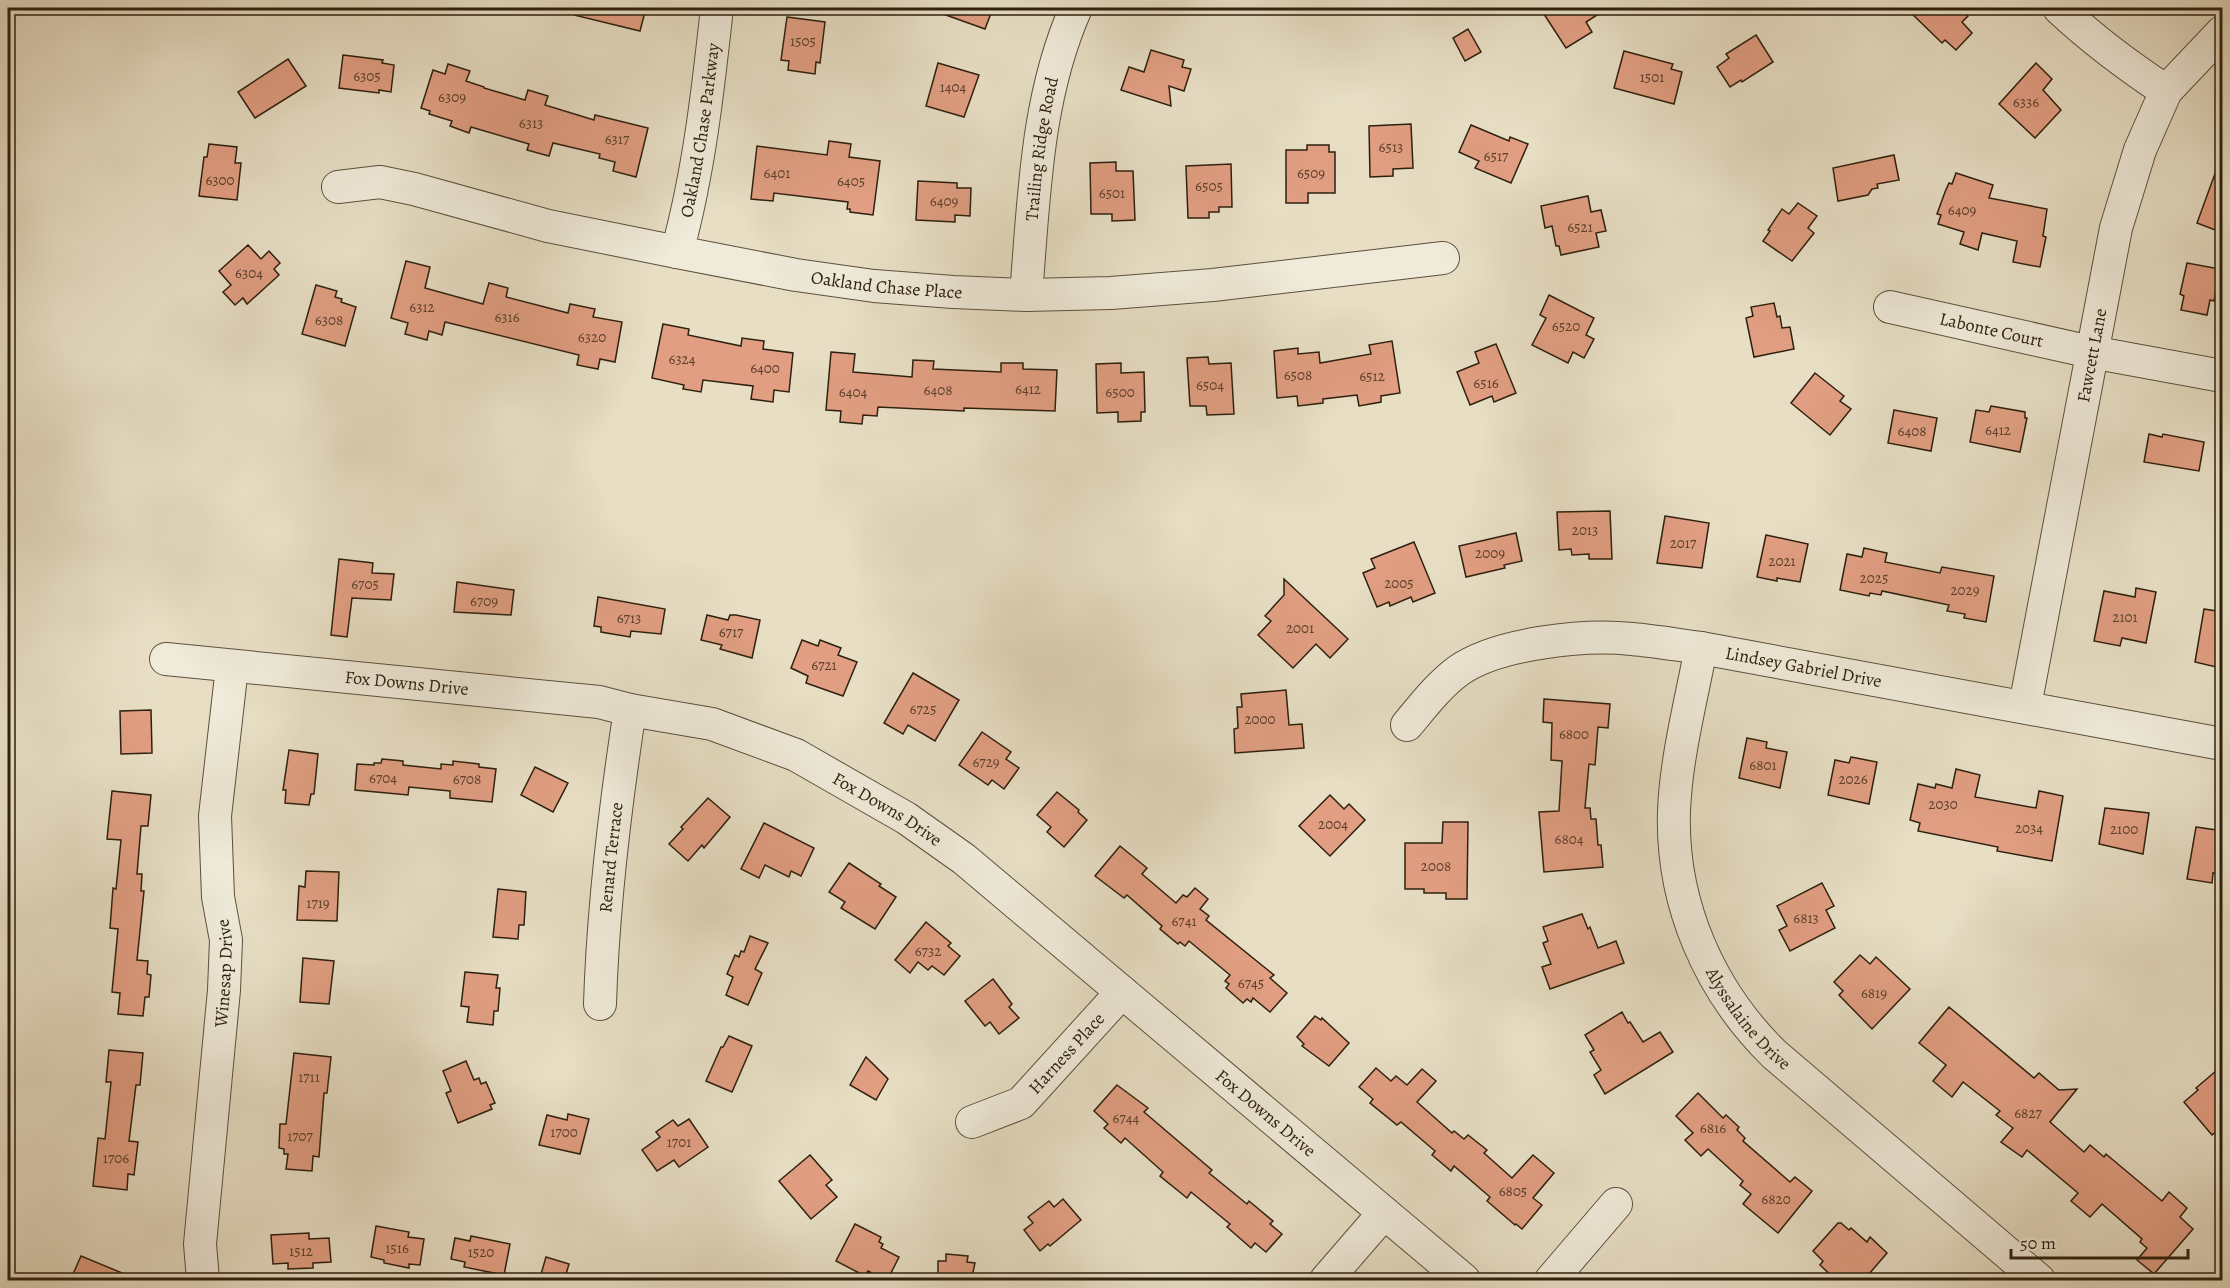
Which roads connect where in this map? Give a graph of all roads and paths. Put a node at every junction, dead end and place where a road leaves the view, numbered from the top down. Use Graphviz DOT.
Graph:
graph roads {
  1 [pos="717,8"];
  2 [pos="1076,8"];
  3 [pos="2059,8"];
  4 [pos="2223,32"];
  5 [pos="2166,91"];
  6 [pos="338,187"];
  7 [pos="677,252"];
  8 [pos="1443,258"];
  9 [pos="1026,295"];
  10 [pos="1890,307"];
  11 [pos="2091,352"];
  12 [pos="2223,376"];
  13 [pos="1701,648"];
  14 [pos="166,659"];
  15 [pos="232,667"];
  16 [pos="2025,706"];
  17 [pos="630,710"];
  18 [pos="1407,725"];
  19 [pos="2223,744"];
  20 [pos="1122,992"];
  21 [pos="600,1004"];
  22 [pos="972,1122"];
  23 [pos="1616,1203"];
  24 [pos="1384,1213"];
  25 [pos="203,1281"];
  26 [pos="1326,1281"];
  27 [pos="1464,1281"];
  28 [pos="1551,1281"];
  29 [pos="2039,1281"];
  1 -- 7 [label="street, Oakland Chase Parkway"];
  2 -- 9 [label="street, Trailing Ridge Road"];
  3 -- 5 [label="street"];
  4 -- 5 [label="street, Fawcett Lane"];
  5 -- 11 [label="street, Fawcett Lane"];
  6 -- 7 [label="street, Oakland Chase Place"];
  7 -- 9 [label="street, Oakland Chase Place"];
  8 -- 9 [label="street, Oakland Chase Place"];
  10 -- 11 [label="street, Labonte Court"];
  11 -- 12 [label="street, Labonte Court"];
  11 -- 16 [label="street, Fawcett Lane"];
  13 -- 16 [label="street, Lindsey Gabriel Drive"];
  13 -- 18 [label="street, Lindsey Gabriel Drive"];
  13 -- 29 [label="street, Alyssalaine Drive"];
  14 -- 15 [label="street, Fox Downs Drive"];
  15 -- 17 [label="street, Fox Downs Drive"];
  15 -- 25 [label="street, Winesap Drive"];
  16 -- 19 [label="street, Lindsey Gabriel Drive"];
  17 -- 20 [label="street, Fox Downs Drive"];
  17 -- 21 [label="street, Renard Terrace"];
  20 -- 22 [label="street, Harness Place"];
  20 -- 24 [label="street, Fox Downs Drive"];
  23 -- 28 [label="street"];
  24 -- 26 [label="street"];
  24 -- 27 [label="street, Fox Downs Drive"];
}
